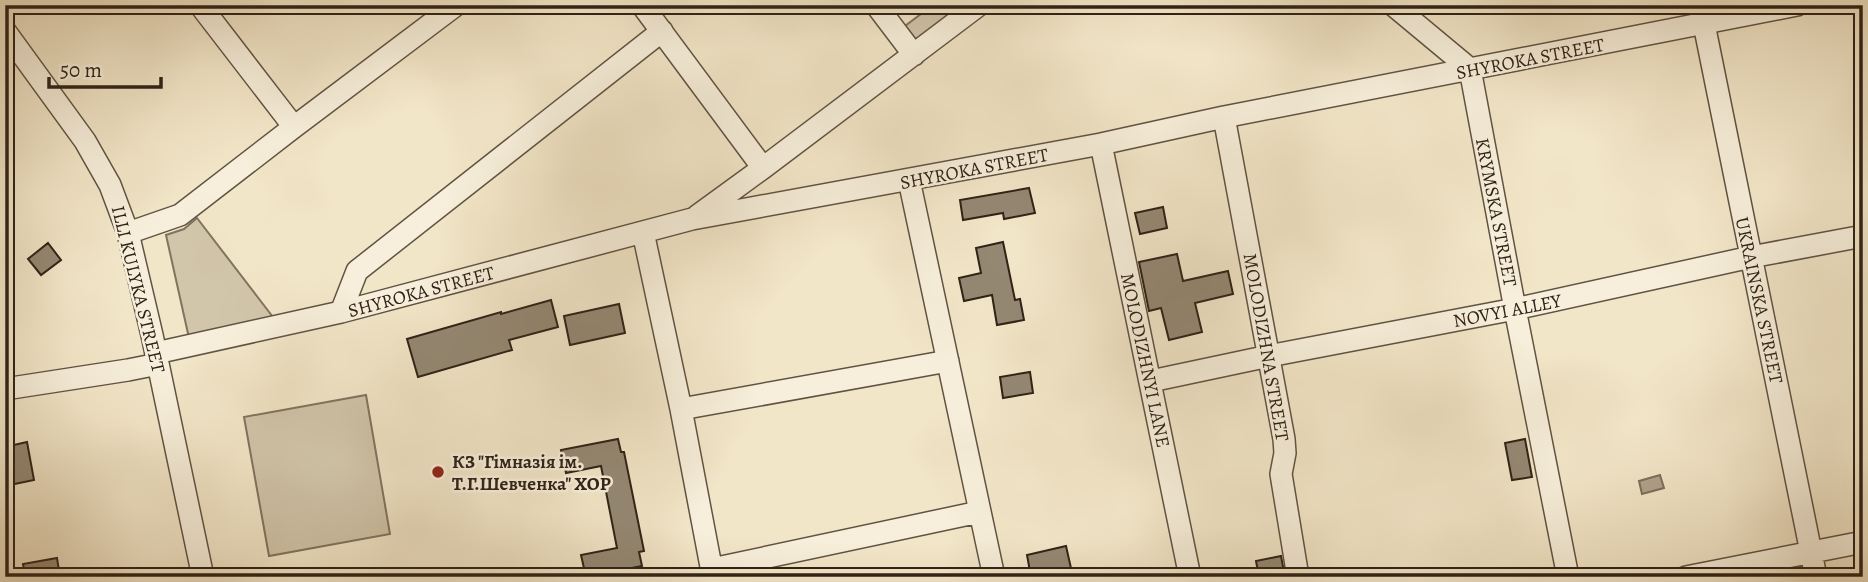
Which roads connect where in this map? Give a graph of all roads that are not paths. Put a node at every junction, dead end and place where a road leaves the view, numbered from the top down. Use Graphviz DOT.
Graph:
graph roads {
  1 [pos="200,5"];
  2 [pos="642,5"];
  3 [pos="876,5"];
  4 [pos="978,5"];
  5 [pos="1393,5"];
  6 [pos="1797,5"];
  7 [pos="451,7"];
  8 [pos="1704,24"];
  9 [pos="5,31"];
  10 [pos="662,31"];
  11 [pos="914,55"];
  12 [pos="1470,69"];
  13 [pos="1224,117"];
  14 [pos="294,127"];
  15 [pos="1101,144"];
  16 [pos="763,168"];
  17 [pos="909,180"];
  18 [pos="692,219"];
  19 [pos="643,232"];
  20 [pos="128,233"];
  21 [pos="1863,236"];
  22 [pos="1751,257"];
  23 [pos="1515,309"];
  24 [pos="341,312"];
  25 [pos="1269,356"];
  26 [pos="157,358"];
  27 [pos="948,361"];
  28 [pos="1151,381"];
  29 [pos="5,389"];
  30 [pos="681,409"];
  31 [pos="979,512"];
  32 [pos="1863,542"];
  33 [pos="1812,551"];
  34 [pos="713,573"];
  35 [pos="203,577"];
  36 [pos="994,577"];
  37 [pos="1190,577"];
  38 [pos="1298,577"];
  39 [pos="1568,577"];
  40 [pos="1686,577"];
  41 [pos="1816,577"];
  1 -- 14 [label="street"];
  2 -- 10 [label="street"];
  3 -- 11 [label="street"];
  4 -- 11 [label="street"];
  5 -- 12 [label="street"];
  6 -- 8 [label="street, SHYROKA STREET"];
  7 -- 14 [label="street"];
  8 -- 12 [label="street, SHYROKA STREET"];
  8 -- 22 [label="street, UKRAINSKA STREET"];
  9 -- 20 [label="street, ILLI KULYKA STREET"];
  10 -- 16 [label="street"];
  10 -- 24 [label="street"];
  11 -- 16 [label="street"];
  12 -- 13 [label="street, SHYROKA STREET"];
  12 -- 23 [label="street, KRYMSKA STREET"];
  13 -- 15 [label="street, SHYROKA STREET"];
  13 -- 25 [label="street, MOLODIZHNA STREET"];
  14 -- 20 [label="street"];
  15 -- 17 [label="street, SHYROKA STREET"];
  15 -- 28 [label="street, MOLODIZHNYI LANE"];
  16 -- 18 [label="street"];
  17 -- 18 [label="street, SHYROKA STREET"];
  17 -- 27 [label="street"];
  18 -- 19 [label="street, SHYROKA STREET"];
  19 -- 24 [label="street, SHYROKA STREET"];
  19 -- 30 [label="street"];
  20 -- 26 [label="street, ILLI KULYKA STREET"];
  21 -- 22 [label="street, NOVYI ALLEY"];
  22 -- 23 [label="street, NOVYI ALLEY"];
  22 -- 33 [label="street, UKRAINSKA STREET"];
  23 -- 25 [label="street, NOVYI ALLEY"];
  23 -- 39 [label="street, KRYMSKA STREET"];
  24 -- 26 [label="street, SHYROKA STREET"];
  25 -- 28 [label="street, NOVYI ALLEY"];
  25 -- 38 [label="street, MOLODIZHNA STREET"];
  26 -- 29 [label="street, SHYROKA STREET"];
  26 -- 35 [label="street, ILLI KULYKA STREET"];
  27 -- 30 [label="street"];
  27 -- 31 [label="street"];
  28 -- 37 [label="street, MOLODIZHNYI LANE"];
  30 -- 34 [label="street"];
  31 -- 34 [label="street"];
  31 -- 36 [label="street"];
  32 -- 33 [label="street"];
  33 -- 40 [label="street"];
  33 -- 41 [label="street, UKRAINSKA STREET"];
}
